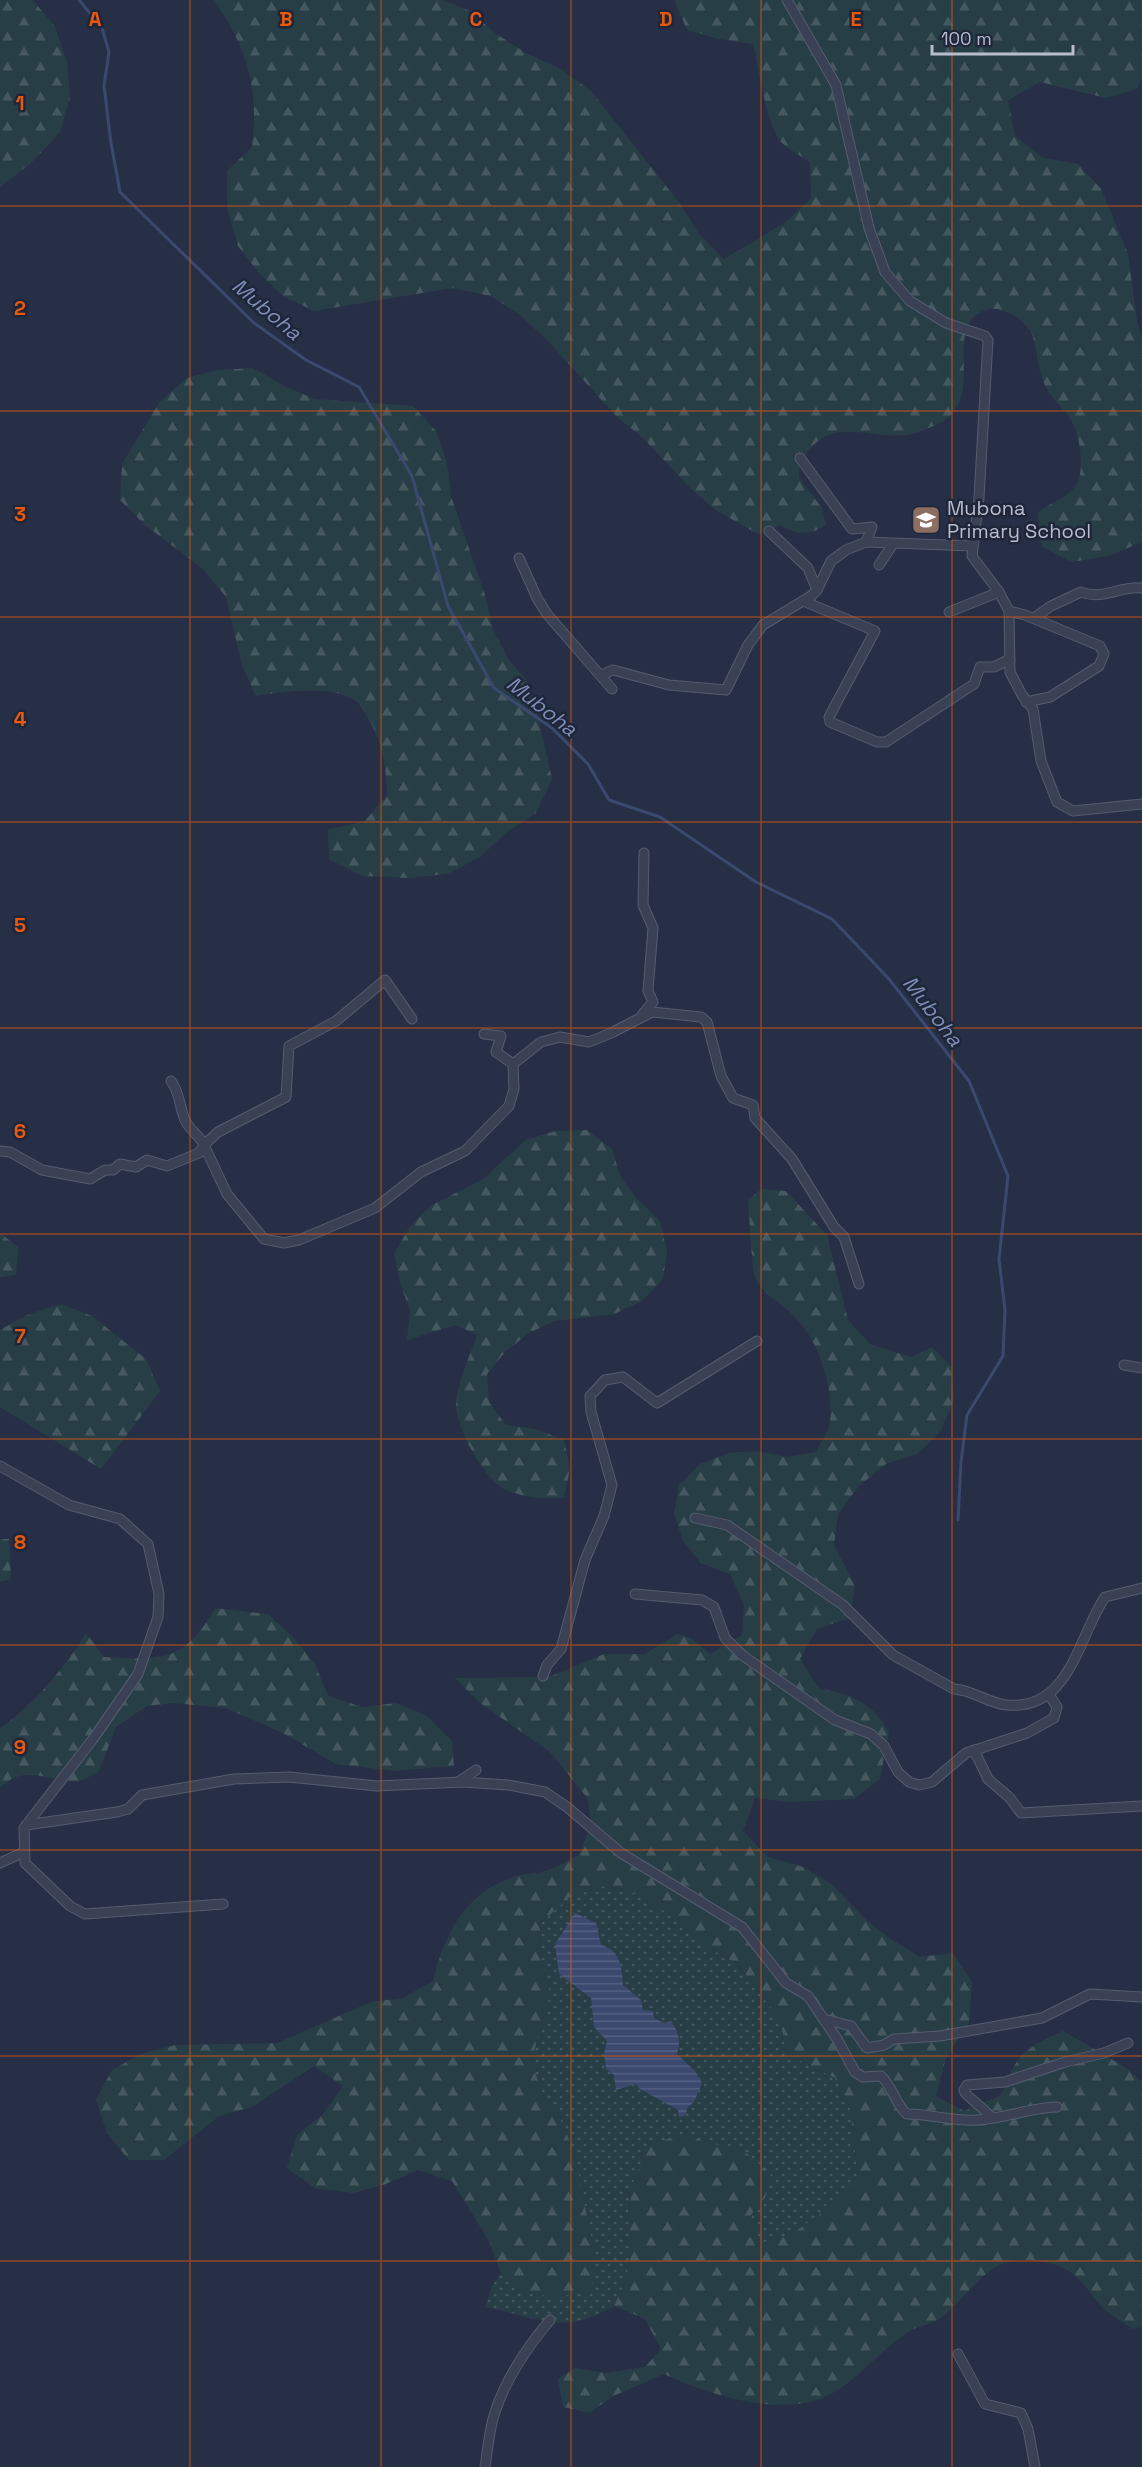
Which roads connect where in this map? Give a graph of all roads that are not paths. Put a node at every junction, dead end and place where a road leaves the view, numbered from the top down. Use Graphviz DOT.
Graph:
graph roads {
  1 [pos="787,0"];
  2 [pos="800,458"];
  3 [pos="769,531"];
  4 [pos="866,542"];
  5 [pos="893,544"];
  6 [pos="973,546"];
  7 [pos="519,558"];
  8 [pos="879,565"];
  9 [pos="1142,588"];
  10 [pos="817,590"];
  11 [pos="999,591"];
  12 [pos="803,602"];
  13 [pos="1010,611"];
  14 [pos="949,612"];
  15 [pos="1034,618"];
  16 [pos="1010,659"];
  17 [pos="601,675"];
  18 [pos="612,689"];
  19 [pos="1026,702"];
  20 [pos="1142,804"];
  21 [pos="644,854"];
  22 [pos="412,1019"];
  23 [pos="636,1021"];
  24 [pos="484,1034"];
  25 [pos="513,1064"];
  26 [pos="171,1081"];
  27 [pos="204,1145"];
  28 [pos="0,1151"];
  29 [pos="859,1284"];
  30 [pos="757,1341"];
  31 [pos="1124,1365"];
  32 [pos="1142,1368"];
  33 [pos="0,1466"];
  34 [pos="695,1518"];
  35 [pos="1142,1588"];
  36 [pos="635,1594"];
  37 [pos="543,1676"];
  38 [pos="1050,1696"];
  39 [pos="974,1750"];
  40 [pos="476,1770"];
  41 [pos="458,1782"];
  42 [pos="1142,1806"];
  43 [pos="26,1825"];
  44 [pos="24,1852"];
  45 [pos="0,1863"];
  46 [pos="223,1904"];
  47 [pos="1142,1997"];
  48 [pos="824,2019"];
  49 [pos="1128,2043"];
  50 [pos="1057,2107"];
  51 [pos="993,2118"];
  52 [pos="550,2320"];
  53 [pos="958,2354"];
  54 [pos="485,2467"];
  55 [pos="1035,2467"];
  1 -- 6 [label="street"];
  2 -- 4 [label="street"];
  3 -- 10 [label="street"];
  4 -- 5 [label="street"];
  4 -- 10 [label="street"];
  5 -- 6 [label="street"];
  5 -- 8 [label="street"];
  6 -- 11 [label="street"];
  7 -- 17 [label="street"];
  9 -- 15 [label="street"];
  10 -- 12 [label="street"];
  11 -- 13 [label="street"];
  11 -- 14 [label="street"];
  12 -- 16 [label="street"];
  12 -- 17 [label="street"];
  13 -- 15 [label="street"];
  13 -- 16 [label="street"];
  15 -- 19 [label="street"];
  16 -- 19 [label="street"];
  17 -- 18 [label="street"];
  19 -- 20 [label="street"];
  21 -- 23 [label="street"];
  22 -- 27 [label="street"];
  23 -- 25 [label="street"];
  23 -- 29 [label="street"];
  24 -- 25 [label="street"];
  25 -- 27 [label="street"];
  26 -- 27 [label="street"];
  27 -- 28 [label="street"];
  30 -- 37 [label="street"];
  31 -- 32 [label="street"];
  33 -- 43 [label="street"];
  34 -- 38 [label="street"];
  35 -- 38 [label="street"];
  36 -- 39 [label="street"];
  38 -- 39 [label="street"];
  39 -- 42 [label="street"];
  40 -- 41 [label="street"];
  41 -- 43 [label="street"];
  41 -- 48 [label="street"];
  43 -- 44 [label="street"];
  44 -- 45 [label="street"];
  44 -- 46 [label="street"];
  47 -- 48 [label="street"];
  48 -- 51 [label="street"];
  49 -- 51 [label="street"];
  50 -- 51 [label="street"];
  52 -- 54 [label="street"];
  53 -- 55 [label="street"];
}
